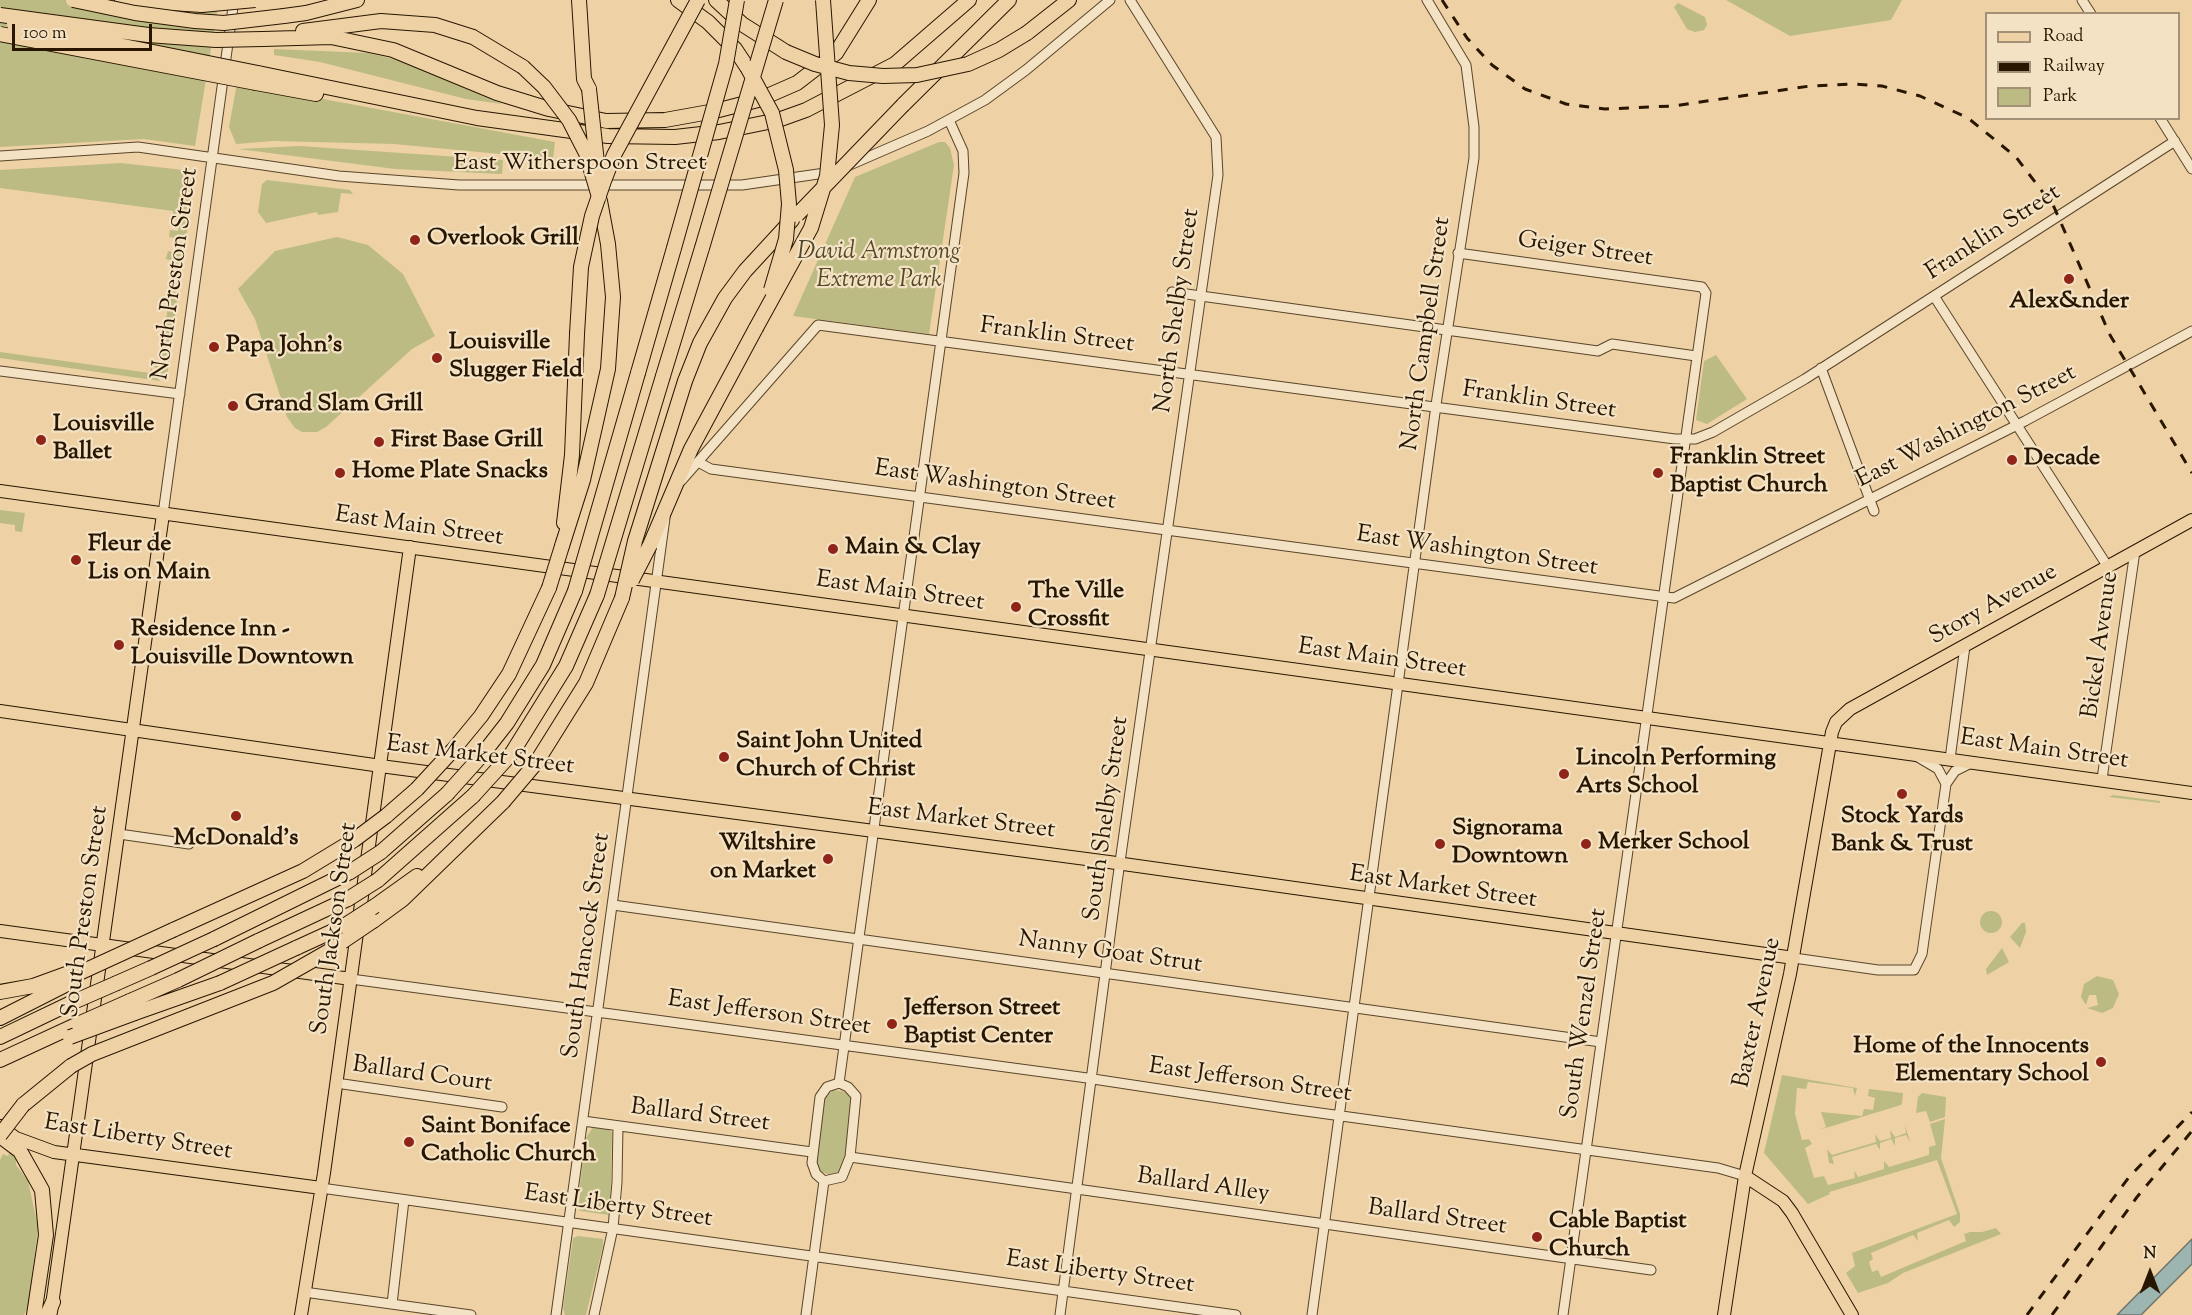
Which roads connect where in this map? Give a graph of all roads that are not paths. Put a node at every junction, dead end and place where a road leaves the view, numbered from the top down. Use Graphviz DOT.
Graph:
graph roads {
  1 [pos="74,0"];
  2 [pos="122,0"];
  3 [pos="234,0"];
  4 [pos="255,0"];
  5 [pos="347,0"];
  6 [pos="357,0"];
  7 [pos="579,0"];
  8 [pos="584,0"];
  9 [pos="678,0"];
  10 [pos="698,0"];
  11 [pos="716,0"];
  12 [pos="737,0"];
  13 [pos="776,0"];
  14 [pos="824,0"];
  15 [pos="869,0"];
  16 [pos="969,0"];
  17 [pos="1000,0"];
  18 [pos="1009,0"];
  19 [pos="1060,0"];
  20 [pos="1069,0"];
  21 [pos="1110,0"];
  22 [pos="1130,0"];
  23 [pos="1427,0"];
  24 [pos="306,13"];
  25 [pos="0,15"];
  26 [pos="0,21"];
  27 [pos="1027,33"];
  28 [pos="0,34"];
  29 [pos="263,39"];
  30 [pos="958,48"];
  31 [pos="257,78"];
  32 [pos="587,82"];
  33 [pos="949,120"];
  34 [pos="2161,120"];
  35 [pos="2175,141"];
  36 [pos="0,156"];
  37 [pos="212,158"];
  38 [pos="2192,169"];
  39 [pos="600,201"];
  40 [pos="1458,253"];
  41 [pos="1705,289"];
  42 [pos="1172,292"];
  43 [pos="1934,296"];
  44 [pos="1200,297"];
  45 [pos="818,325"];
  46 [pos="756,328"];
  47 [pos="1447,331"];
  48 [pos="2192,332"];
  49 [pos="941,342"];
  50 [pos="1696,356"];
  51 [pos="1821,368"];
  52 [pos="0,370"];
  53 [pos="1189,375"];
  54 [pos="180,394"];
  55 [pos="1436,407"];
  56 [pos="2017,426"];
  57 [pos="1685,439"];
  58 [pos="698,462"];
  59 [pos="0,491"];
  60 [pos="921,496"];
  61 [pos="1870,501"];
  62 [pos="1874,511"];
  63 [pos="163,514"];
  64 [pos="2192,520"];
  65 [pos="1167,531"];
  66 [pos="562,546"];
  67 [pos="410,548"];
  68 [pos="2135,551"];
  69 [pos="1415,565"];
  70 [pos="2108,567"];
  71 [pos="658,582"];
  72 [pos="622,598"];
  73 [pos="1662,598"];
  74 [pos="903,615"];
  75 [pos="1965,646"];
  76 [pos="1151,650"];
  77 [pos="1399,684"];
  78 [pos="0,711"];
  79 [pos="1647,718"];
  80 [pos="133,729"];
  81 [pos="1830,742"];
  82 [pos="1913,754"];
  83 [pos="1950,759"];
  84 [pos="1972,763"];
  85 [pos="380,765"];
  86 [pos="2103,779"];
  87 [pos="1946,784"];
  88 [pos="2192,793"];
  89 [pos="628,797"];
  90 [pos="874,832"];
  91 [pos="119,834"];
  92 [pos="189,844"];
  93 [pos="452,850"];
  94 [pos="1120,863"];
  95 [pos="1368,900"];
  96 [pos="613,905"];
  97 [pos="0,931"];
  98 [pos="1616,933"];
  99 [pos="859,939"];
  100 [pos="104,945"];
  101 [pos="1794,958"];
  102 [pos="1107,974"];
  103 [pos="75,975"];
  104 [pos="351,979"];
  105 [pos="0,992"];
  106 [pos="132,1007"];
  107 [pos="1353,1008"];
  108 [pos="598,1013"];
  109 [pos="0,1018"];
  110 [pos="0,1036"];
  111 [pos="1601,1042"];
  112 [pos="844,1046"];
  113 [pos="26,1048"];
  114 [pos="0,1060"];
  115 [pos="1092,1079"];
  116 [pos="336,1083"];
  117 [pos="839,1083"];
  118 [pos="502,1107"];
  119 [pos="1339,1116"];
  120 [pos="583,1121"];
  121 [pos="0,1126"];
  122 [pos="618,1126"];
  123 [pos="0,1135"];
  124 [pos="1586,1150"];
  125 [pos="812,1152"];
  126 [pos="74,1154"];
  127 [pos="850,1156"];
  128 [pos="1745,1176"];
  129 [pos="824,1181"];
  130 [pos="321,1188"];
  131 [pos="1077,1189"];
  132 [pos="404,1200"];
  133 [pos="569,1222"];
  134 [pos="1324,1223"];
  135 [pos="613,1228"];
  136 [pos="814,1256"];
  137 [pos="1571,1258"];
  138 [pos="1651,1270"];
  139 [pos="1064,1290"];
  140 [pos="304,1292"];
  141 [pos="392,1304"];
  142 [pos="50,1311"];
  143 [pos="34,1315"];
  144 [pos="301,1315"];
  145 [pos="471,1315"];
  146 [pos="556,1315"];
  147 [pos="594,1315"];
  148 [pos="806,1315"];
  149 [pos="1060,1315"];
  150 [pos="1236,1315"];
  151 [pos="1312,1315"];
  152 [pos="1563,1315"];
  153 [pos="1724,1315"];
  154 [pos="1852,1315"];
  1 -- 24 [label="highway, bridge"];
  2 -- 4 [label="highway, bridge"];
  3 -- 37 [label="street, North Preston Street"];
  5 -- 24 [label="highway"];
  6 -- 24 [label="highway"];
  7 -- 32 [label="highway"];
  8 -- 32 [label="highway"];
  9 -- 46 [label="highway, bridge"];
  10 -- 66 [label="highway, bridge"];
  11 -- 27 [label="highway, bridge"];
  12 -- 110 [label="highway, bridge"];
  13 -- 106 [label="highway, bridge"];
  14 -- 46 [label="highway, bridge"];
  15 -- 29 [label="highway"];
  16 -- 31 [label="highway"];
  17 -- 30 [label="highway"];
  18 -- 30 [label="highway"];
  19 -- 27 [label="highway"];
  20 -- 27 [label="highway"];
  21 -- 33 [label="street, East Witherspoon Street"];
  22 -- 44 [label="street, North Shelby Street"];
  23 -- 40 [label="street, North Campbell Street"];
  25 -- 29 [label="highway, bridge"];
  26 -- 31 [label="highway, bridge"];
  28 -- 31 [label="highway, bridge"];
  29 -- 39 [label="highway, bridge"];
  30 -- 72 [label="highway, bridge"];
  32 -- 39 [label="highway, bridge"];
  33 -- 37 [label="street, East Witherspoon Street"];
  33 -- 49 [label="street"];
  34 -- 35 [label="street"];
  35 -- 38 [label="street"];
  35 -- 43 [label="street, Franklin Street"];
  36 -- 37 [label="street, East Witherspoon Street"];
  37 -- 54 [label="street, North Preston Street"];
  39 -- 66 [label="highway"];
  40 -- 41 [label="street, Geiger Street"];
  40 -- 47 [label="street, North Campbell Street"];
  41 -- 50 [label="street, South Wenzel Street"];
  42 -- 44 [label="street"];
  43 -- 51 [label="street, Franklin Street"];
  43 -- 56 [label="street"];
  44 -- 47 [label="street"];
  44 -- 53 [label="street, North Shelby Street"];
  45 -- 49 [label="street, Franklin Street"];
  45 -- 58 [label="street, South Hancock Street"];
  46 -- 72 [label="highway, bridge"];
  47 -- 50 [label="street"];
  47 -- 55 [label="street, North Campbell Street"];
  48 -- 56 [label="street, East Washington Street"];
  49 -- 53 [label="street, Franklin Street"];
  49 -- 60 [label="street"];
  50 -- 57 [label="street, South Wenzel Street"];
  51 -- 57 [label="street, Franklin Street"];
  51 -- 61 [label="street"];
  52 -- 54 [label="street"];
  53 -- 55 [label="street, Franklin Street"];
  53 -- 65 [label="street, North Shelby Street"];
  54 -- 63 [label="street, North Preston Street"];
  55 -- 57 [label="street, Franklin Street"];
  55 -- 69 [label="street, North Campbell Street"];
  56 -- 61 [label="street, East Washington Street"];
  56 -- 70 [label="street"];
  57 -- 73 [label="street, South Wenzel Street"];
  58 -- 60 [label="street, East Washington Street"];
  58 -- 71 [label="street, South Hancock Street"];
  59 -- 63 [label="main road, East Main Street"];
  60 -- 65 [label="street, East Washington Street"];
  60 -- 74 [label="street"];
  61 -- 62 [label="street"];
  61 -- 73 [label="street, East Washington Street"];
  63 -- 67 [label="main road, East Main Street"];
  63 -- 80 [label="main road, South Preston Street"];
  64 -- 68 [label="main road, Story Avenue"];
  65 -- 69 [label="street, East Washington Street"];
  65 -- 76 [label="street, North Shelby Street"];
  66 -- 103 [label="highway, bridge"];
  67 -- 71 [label="main road, East Main Street"];
  67 -- 85 [label="main road, South Jackson Street"];
  68 -- 70 [label="main road, Story Avenue"];
  68 -- 86 [label="street, Bickel Avenue"];
  69 -- 73 [label="street, East Washington Street"];
  69 -- 77 [label="street, North Campbell Street"];
  70 -- 75 [label="main road, Story Avenue"];
  71 -- 74 [label="main road, East Main Street"];
  71 -- 89 [label="street, South Hancock Street"];
  72 -- 93 [label="highway, bridge"];
  73 -- 79 [label="street, South Wenzel Street"];
  74 -- 76 [label="main road, East Main Street"];
  74 -- 90 [label="street"];
  75 -- 81 [label="main road, Story Avenue"];
  75 -- 83 [label="street"];
  76 -- 77 [label="main road, East Main Street"];
  76 -- 94 [label="street, South Shelby Street"];
  77 -- 79 [label="main road, East Main Street"];
  77 -- 95 [label="street, North Campbell Street"];
  78 -- 80 [label="main road, East Market Street"];
  79 -- 81 [label="main road, East Main Street"];
  79 -- 98 [label="street, South Wenzel Street"];
  80 -- 85 [label="main road, East Market Street"];
  80 -- 91 [label="main road, South Preston Street"];
  81 -- 82 [label="main road, East Main Street"];
  81 -- 101 [label="main road, Baxter Avenue"];
  82 -- 83 [label="main road, East Main Street"];
  82 -- 87 [label="street"];
  83 -- 84 [label="main road, East Main Street"];
  84 -- 86 [label="main road, East Main Street"];
  84 -- 87 [label="street"];
  85 -- 89 [label="main road, East Market Street"];
  85 -- 104 [label="main road, South Jackson Street"];
  86 -- 88 [label="main road, East Main Street"];
  87 -- 101 [label="street, East Market Street"];
  89 -- 90 [label="main road, East Market Street"];
  89 -- 96 [label="street, South Hancock Street"];
  90 -- 94 [label="main road, East Market Street"];
  90 -- 99 [label="street"];
  91 -- 92 [label="street"];
  91 -- 100 [label="main road, South Preston Street"];
  93 -- 106 [label="highway, bridge"];
  93 -- 123 [label="highway, bridge"];
  94 -- 95 [label="main road, East Market Street"];
  94 -- 102 [label="street, South Shelby Street"];
  95 -- 98 [label="main road, East Market Street"];
  95 -- 107 [label="street, North Campbell Street"];
  96 -- 99 [label="street, Nanny Goat Strut"];
  96 -- 108 [label="street, South Hancock Street"];
  97 -- 100 [label="main road, East Jefferson Street"];
  98 -- 101 [label="main road, East Market Street"];
  98 -- 111 [label="street, South Wenzel Street"];
  99 -- 102 [label="street, Nanny Goat Strut"];
  99 -- 112 [label="street"];
  100 -- 104 [label="main road, East Jefferson Street"];
  100 -- 126 [label="main road, South Preston Street"];
  101 -- 128 [label="main road, Baxter Avenue"];
  102 -- 107 [label="street, Nanny Goat Strut"];
  102 -- 115 [label="street, South Shelby Street"];
  103 -- 105 [label="highway"];
  103 -- 109 [label="highway"];
  104 -- 108 [label="street, East Jefferson Street"];
  104 -- 116 [label="main road, South Jackson Street"];
  106 -- 113 [label="highway, bridge"];
  106 -- 113 [label="highway, bridge"];
  107 -- 111 [label="street, Nanny Goat Strut"];
  107 -- 119 [label="street, North Campbell Street"];
  108 -- 112 [label="street, East Jefferson Street"];
  108 -- 120 [label="street, South Hancock Street"];
  111 -- 124 [label="street, South Wenzel Street"];
  112 -- 115 [label="street, East Jefferson Street"];
  112 -- 117 [label="street"];
  113 -- 114 [label="highway"];
  115 -- 119 [label="street, East Jefferson Street"];
  115 -- 131 [label="street, South Shelby Street"];
  116 -- 118 [label="street, Ballard Court"];
  116 -- 130 [label="main road, South Jackson Street"];
  117 -- 125 [label="street"];
  117 -- 127 [label="street"];
  119 -- 124 [label="street, East Jefferson Street"];
  119 -- 134 [label="street, North Campbell Street"];
  120 -- 122 [label="street, Ballard Street"];
  120 -- 133 [label="street, South Hancock Street"];
  121 -- 126 [label="main road, East Liberty Street"];
  122 -- 125 [label="street, Ballard Street"];
  122 -- 135 [label="street"];
  123 -- 143 [label="highway"];
  124 -- 128 [label="street, East Jefferson Street"];
  124 -- 137 [label="street, South Wenzel Street"];
  125 -- 129 [label="street"];
  126 -- 130 [label="main road, East Liberty Street"];
  126 -- 142 [label="main road, South Preston Street"];
  127 -- 129 [label="street"];
  127 -- 131 [label="street"];
  128 -- 153 [label="main road, Baxter Avenue"];
  128 -- 154 [label="main road"];
  129 -- 136 [label="street"];
  130 -- 132 [label="street, East Liberty Street"];
  130 -- 140 [label="main road, South Jackson Street"];
  131 -- 134 [label="street, Ballard Alley"];
  131 -- 139 [label="street, South Shelby Street"];
  132 -- 133 [label="street, East Liberty Street"];
  132 -- 141 [label="street"];
  133 -- 135 [label="street, East Liberty Street"];
  133 -- 146 [label="street, South Hancock Street"];
  134 -- 137 [label="street, Ballard Street"];
  134 -- 151 [label="street, North Campbell Street"];
  135 -- 136 [label="street, East Liberty Street"];
  135 -- 147 [label="street"];
  136 -- 139 [label="street, East Liberty Street"];
  136 -- 148 [label="street"];
  137 -- 138 [label="street, Ballard Street"];
  137 -- 152 [label="street, South Wenzel Street"];
  139 -- 149 [label="street, South Shelby Street"];
  139 -- 150 [label="street, East Liberty Street"];
  140 -- 141 [label="street"];
  140 -- 144 [label="main road, South Jackson Street"];
  141 -- 145 [label="street"];
}
